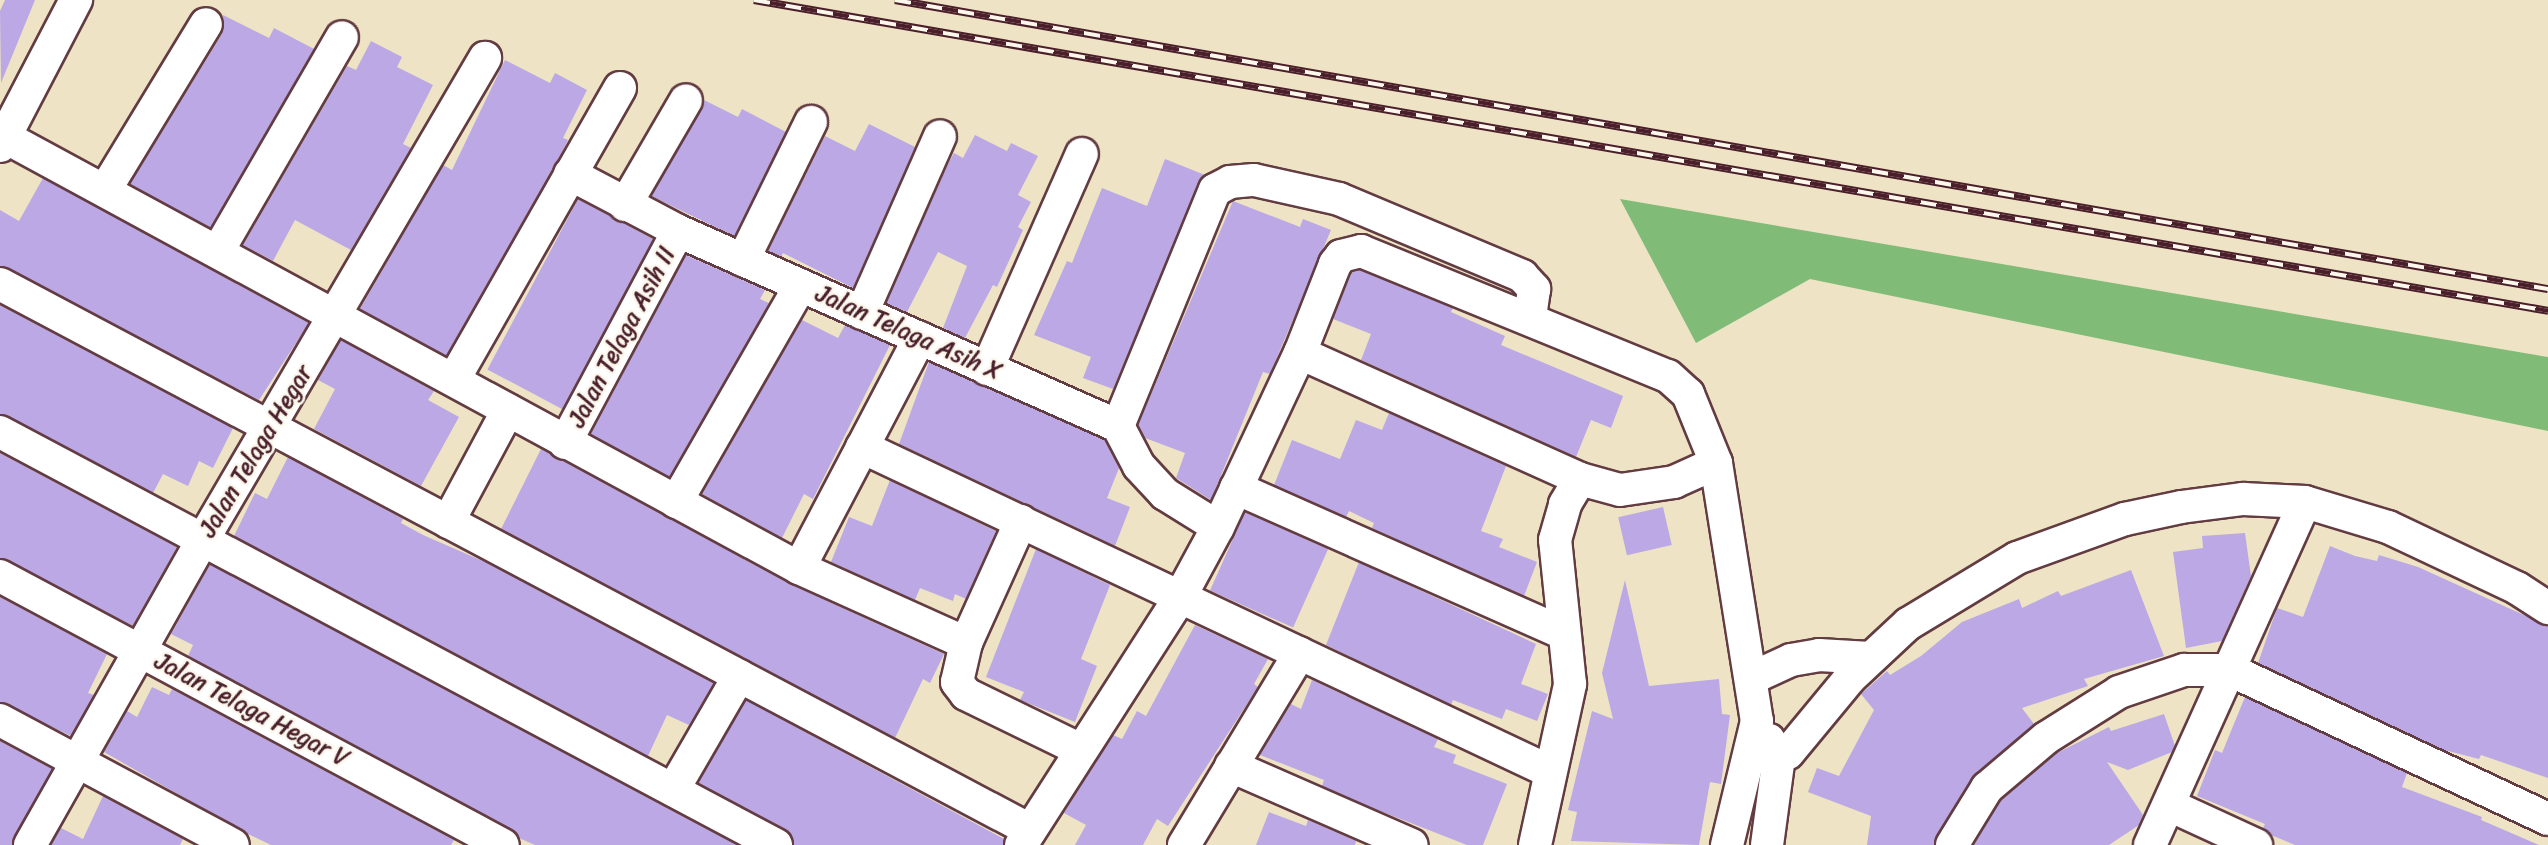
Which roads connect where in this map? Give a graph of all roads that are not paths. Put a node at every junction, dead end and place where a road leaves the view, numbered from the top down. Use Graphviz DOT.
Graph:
graph roads {
  1 [pos="76,0"];
  2 [pos="205,24"];
  3 [pos="342,37"];
  4 [pos="485,58"];
  5 [pos="620,88"];
  6 [pos="686,100"];
  7 [pos="811,122"];
  8 [pos="940,136"];
  9 [pos="2,142"];
  10 [pos="1082,154"];
  11 [pos="570,174"];
  12 [pos="105,190"];
  13 [pos="625,205"];
  14 [pos="678,231"];
  15 [pos="218,251"];
  16 [pos="743,260"];
  17 [pos="0,284"];
  18 [pos="801,285"];
  19 [pos="862,313"];
  20 [pos="337,314"];
  21 [pos="1530,318"];
  22 [pos="920,338"];
  23 [pos="1300,353"];
  24 [pos="988,369"];
  25 [pos="454,379"];
  26 [pos="508,410"];
  27 [pos="1118,426"];
  28 [pos="270,427"];
  29 [pos="0,432"];
  30 [pos="565,443"];
  31 [pos="862,447"];
  32 [pos="1716,463"];
  33 [pos="1580,479"];
  34 [pos="1236,488"];
  35 [pos="676,502"];
  36 [pos="2305,502"];
  37 [pos="1021,520"];
  38 [pos="448,522"];
  39 [pos="1218,527"];
  40 [pos="202,541"];
  41 [pos="799,568"];
  42 [pos="0,576"];
  43 [pos="1180,597"];
  44 [pos="2548,608"];
  45 [pos="1563,633"];
  46 [pos="966,643"];
  47 [pos="142,651"];
  48 [pos="1300,653"];
  49 [pos="1870,658"];
  50 [pos="2230,670"];
  51 [pos="739,676"];
  52 [pos="1752,678"];
  53 [pos="0,720"];
  54 [pos="1081,750"];
  55 [pos="1765,755"];
  56 [pos="79,762"];
  57 [pos="1231,766"];
  58 [pos="1549,771"];
  59 [pos="673,790"];
  60 [pos="2169,805"];
  61 [pos="2548,819"];
  62 [pos="1026,838"];
  63 [pos="2244,843"];
  64 [pos="30,845"];
  65 [pos="233,845"];
  66 [pos="503,845"];
  67 [pos="776,845"];
  68 [pos="1184,845"];
  69 [pos="1412,845"];
  70 [pos="1535,845"];
  71 [pos="1727,845"];
  72 [pos="1767,845"];
  73 [pos="1952,845"];
  74 [pos="2150,845"];
  1 -- 9 [label="street"];
  2 -- 12 [label="street"];
  3 -- 15 [label="street"];
  4 -- 20 [label="street, Jalan Telaga Hegar"];
  5 -- 11 [label="street"];
  6 -- 13 [label="street"];
  7 -- 16 [label="street"];
  8 -- 19 [label="street"];
  9 -- 12 [label="street"];
  10 -- 24 [label="street"];
  11 -- 13 [label="street, Jalan Telaga Asih X"];
  11 -- 25 [label="street"];
  12 -- 15 [label="street"];
  13 -- 14 [label="street, Jalan Telaga Asih X"];
  14 -- 16 [label="street, Jalan Telaga Asih X"];
  14 -- 30 [label="street, Jalan Telaga Asih II"];
  15 -- 20 [label="street"];
  16 -- 18 [label="street, Jalan Telaga Asih X"];
  17 -- 28 [label="street"];
  18 -- 19 [label="street, Jalan Telaga Asih X"];
  18 -- 35 [label="street"];
  19 -- 22 [label="street, Jalan Telaga Asih X"];
  20 -- 25 [label="street"];
  20 -- 28 [label="street, Jalan Telaga Hegar"];
  21 -- 23 [label="street"];
  21 -- 27 [label="street"];
  21 -- 32 [label="street"];
  22 -- 24 [label="street, Jalan Telaga Asih X"];
  22 -- 31 [label="street"];
  23 -- 33 [label="street"];
  23 -- 34 [label="street"];
  24 -- 27 [label="street, Jalan Telaga Asih X"];
  25 -- 26 [label="street"];
  26 -- 30 [label="street"];
  26 -- 38 [label="street"];
  27 -- 39 [label="street"];
  28 -- 38 [label="street"];
  28 -- 40 [label="street, Jalan Telaga Hegar"];
  29 -- 40 [label="street"];
  30 -- 35 [label="street"];
  31 -- 37 [label="street"];
  31 -- 41 [label="street"];
  32 -- 33 [label="street"];
  32 -- 52 [label="street"];
  33 -- 45 [label="street"];
  34 -- 39 [label="street"];
  34 -- 45 [label="street"];
  35 -- 41 [label="street"];
  36 -- 44 [label="street"];
  36 -- 49 [label="street"];
  36 -- 50 [label="street"];
  37 -- 43 [label="street"];
  37 -- 46 [label="street"];
  38 -- 51 [label="street"];
  39 -- 43 [label="street"];
  40 -- 47 [label="street, Jalan Telaga Hegar"];
  40 -- 59 [label="street"];
  41 -- 46 [label="street"];
  42 -- 47 [label="street, Jalan Telaga Hegar V"];
  43 -- 48 [label="street"];
  43 -- 54 [label="street"];
  45 -- 58 [label="street"];
  46 -- 54 [label="street"];
  47 -- 56 [label="street, Jalan Telaga Hegar"];
  47 -- 66 [label="street, Jalan Telaga Hegar V"];
  48 -- 57 [label="street"];
  48 -- 58 [label="street"];
  49 -- 52 [label="street"];
  49 -- 55 [label="street"];
  50 -- 60 [label="street"];
  50 -- 61 [label="street"];
  50 -- 73 [label="street"];
  51 -- 59 [label="street"];
  51 -- 62 [label="street"];
  52 -- 55 [label="street"];
  53 -- 56 [label="street"];
  54 -- 62 [label="street"];
  55 -- 71 [label="street"];
  55 -- 72 [label="street"];
  56 -- 64 [label="street, Jalan Telaga Hegar"];
  56 -- 65 [label="street"];
  57 -- 68 [label="street"];
  57 -- 69 [label="street"];
  58 -- 70 [label="street"];
  59 -- 67 [label="street"];
  60 -- 63 [label="street"];
  60 -- 74 [label="street"];
}
